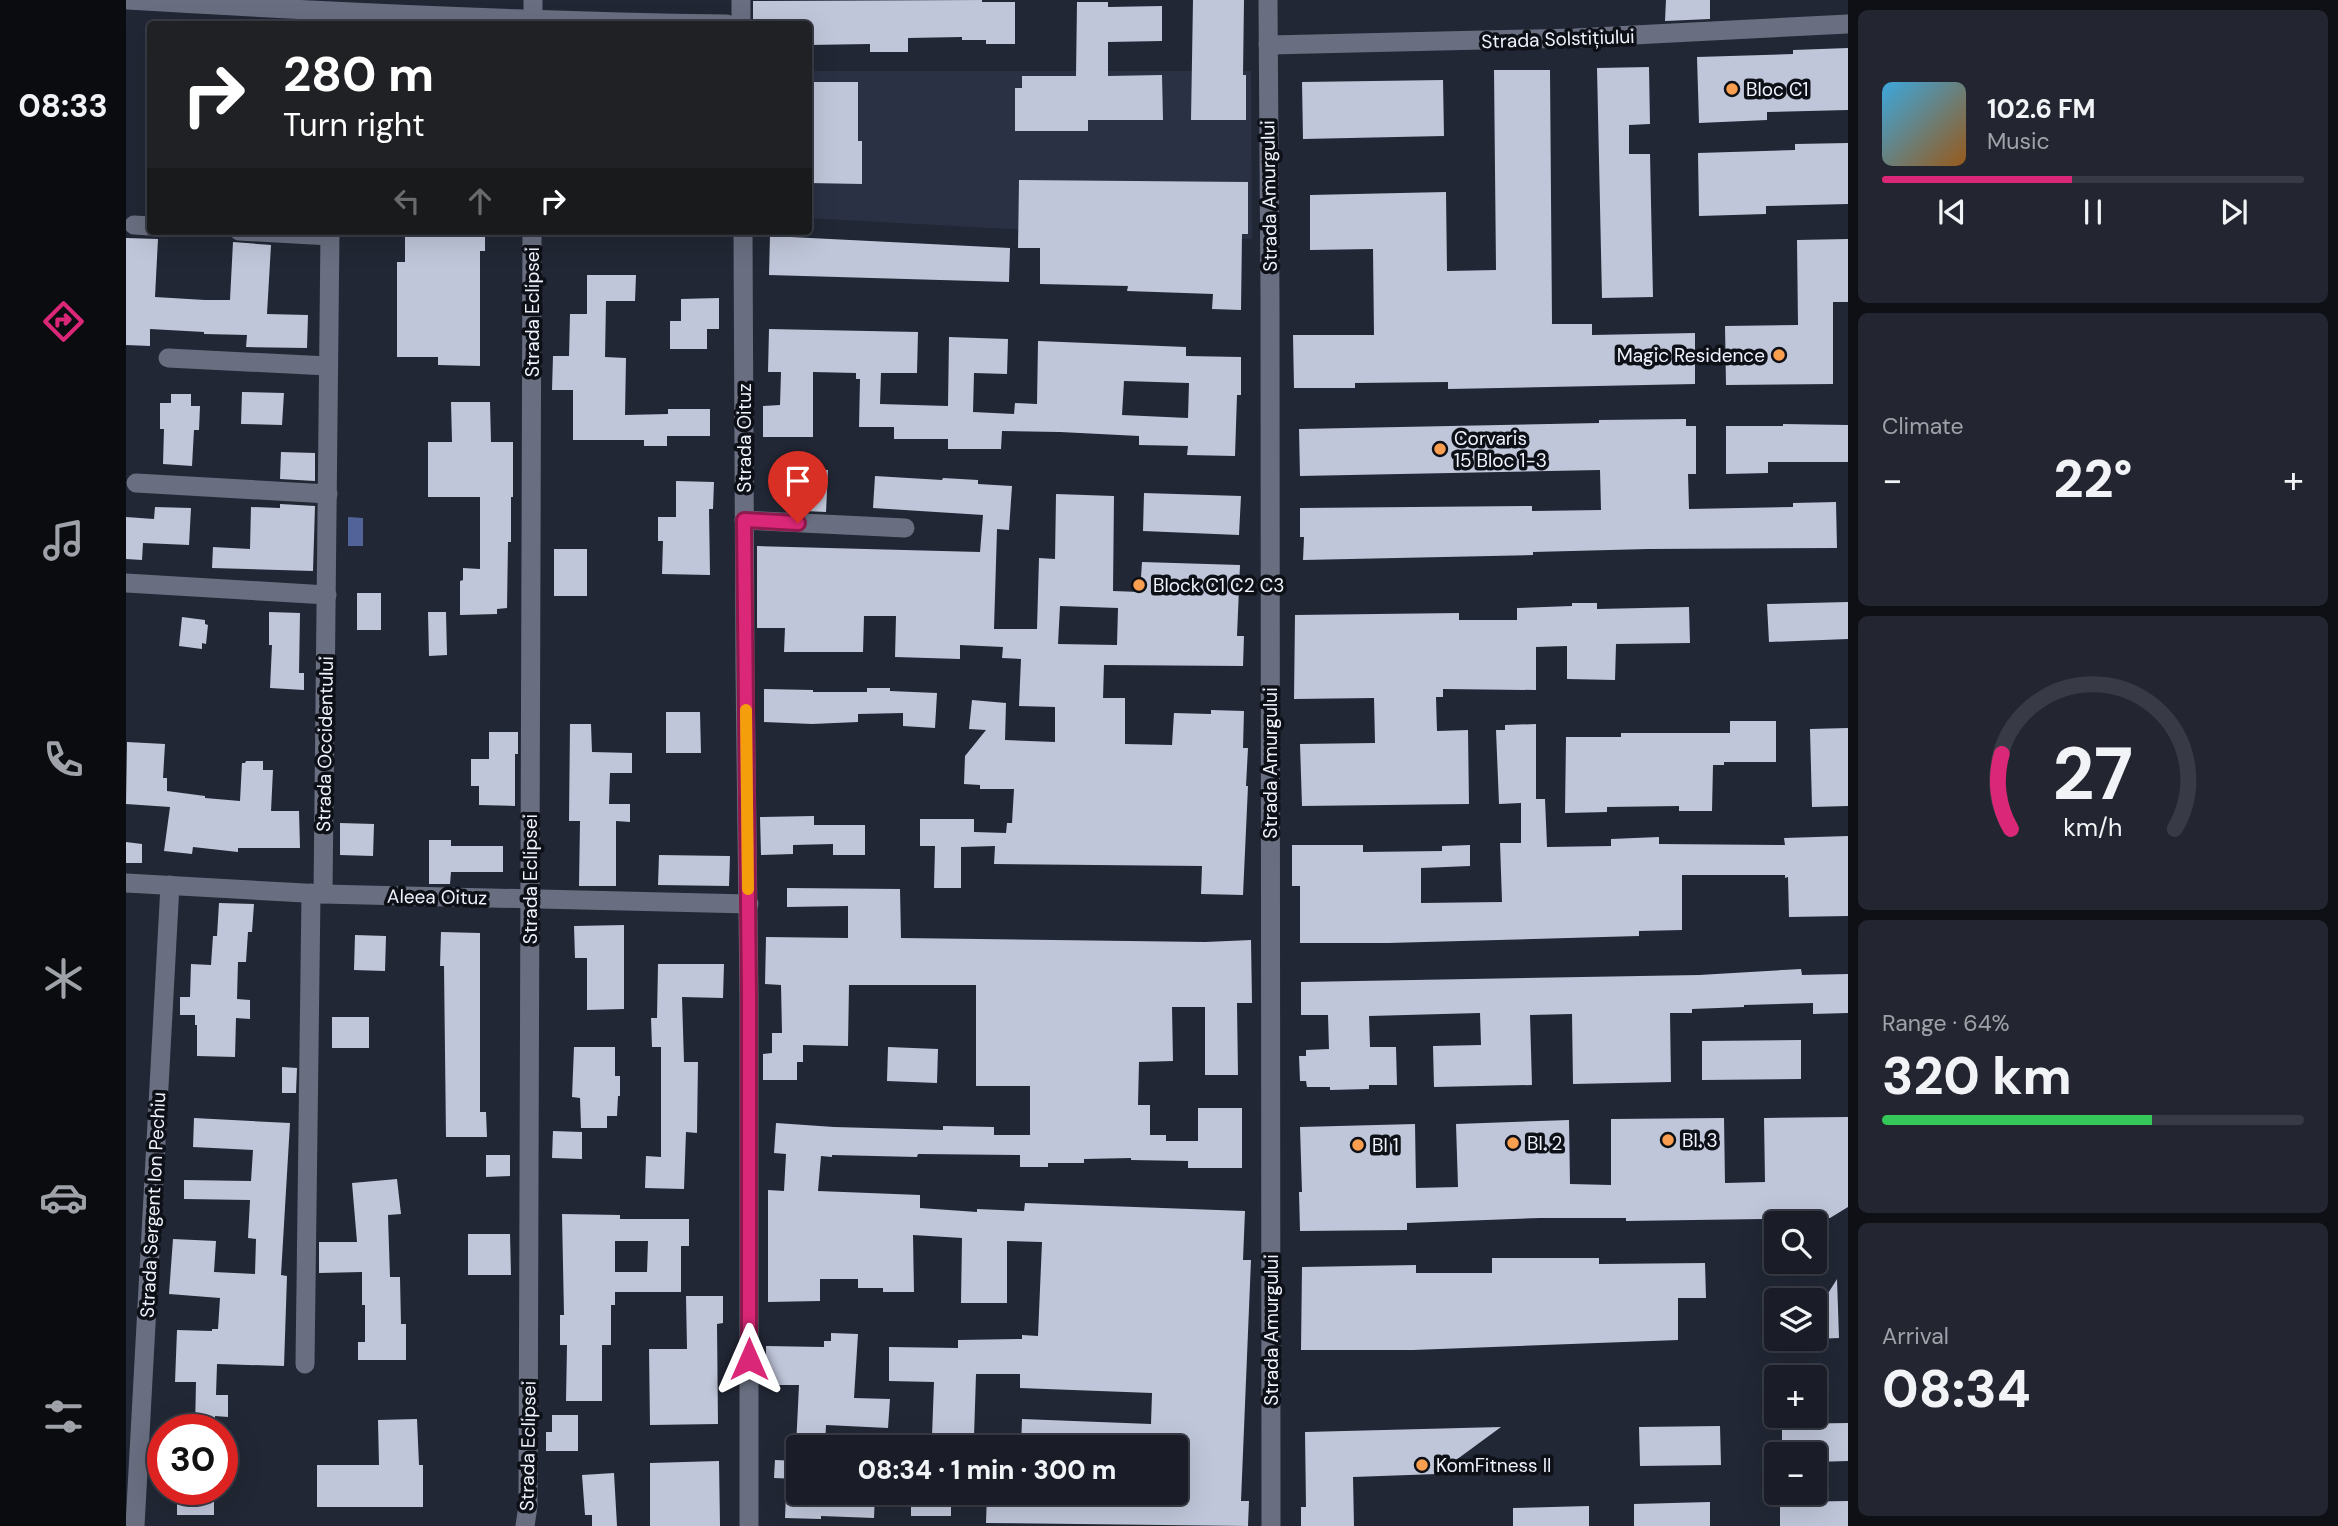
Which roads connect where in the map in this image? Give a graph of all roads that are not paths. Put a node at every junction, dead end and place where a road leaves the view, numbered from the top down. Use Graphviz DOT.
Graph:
graph roads {
  1 [pos="128,0"];
  2 [pos="533,0"];
  3 [pos="741,0"];
  4 [pos="1268,0"];
  5 [pos="334,12"];
  6 [pos="497,21"];
  7 [pos="533,21"];
  8 [pos="741,21"];
  9 [pos="1848,24"];
  10 [pos="1268,45"];
  11 [pos="330,235"];
  12 [pos="532,235"];
  13 [pos="743,235"];
  14 [pos="168,358"];
  15 [pos="328,366"];
  16 [pos="136,483"];
  17 [pos="328,494"];
  18 [pos="744,520"];
  19 [pos="905,528"];
  20 [pos="126,583"];
  21 [pos="327,594"];
  22 [pos="126,883"];
  23 [pos="170,885"];
  24 [pos="317,894"];
  25 [pos="530,900"];
  26 [pos="749,904"];
  27 [pos="305,1364"];
  28 [pos="135,1526"];
  29 [pos="525,1526"];
  30 [pos="749,1526"];
  31 [pos="1271,1526"];
  1 -- 5 [label="street"];
  2 -- 7 [label="street"];
  3 -- 8 [label="street"];
  4 -- 10 [label="street, Strada Amurgului"];
  5 -- 6 [label="street"];
  9 -- 10 [label="street, Strada Solstițiului"];
  10 -- 31 [label="street, Strada Amurgului"];
  11 -- 15 [label="street, Strada Occidentului"];
  12 -- 25 [label="street, Strada Eclipsei"];
  13 -- 18 [label="street, Strada Oituz"];
  14 -- 15 [label="street"];
  15 -- 17 [label="street, Strada Occidentului"];
  16 -- 17 [label="street"];
  17 -- 21 [label="street, Strada Occidentului"];
  18 -- 19 [label="street"];
  18 -- 26 [label="street, Strada Oituz"];
  20 -- 21 [label="street"];
  21 -- 24 [label="street, Strada Occidentului"];
  22 -- 23 [label="street, Aleea Oituz"];
  23 -- 24 [label="street, Aleea Oituz"];
  23 -- 28 [label="street, Strada Sergent Ion Pechiu"];
  24 -- 25 [label="street, Aleea Oituz"];
  24 -- 27 [label="street, Strada Occidentului"];
  25 -- 26 [label="street, Aleea Oituz"];
  25 -- 29 [label="street, Strada Eclipsei"];
  26 -- 30 [label="street, Strada Oituz"];
}
